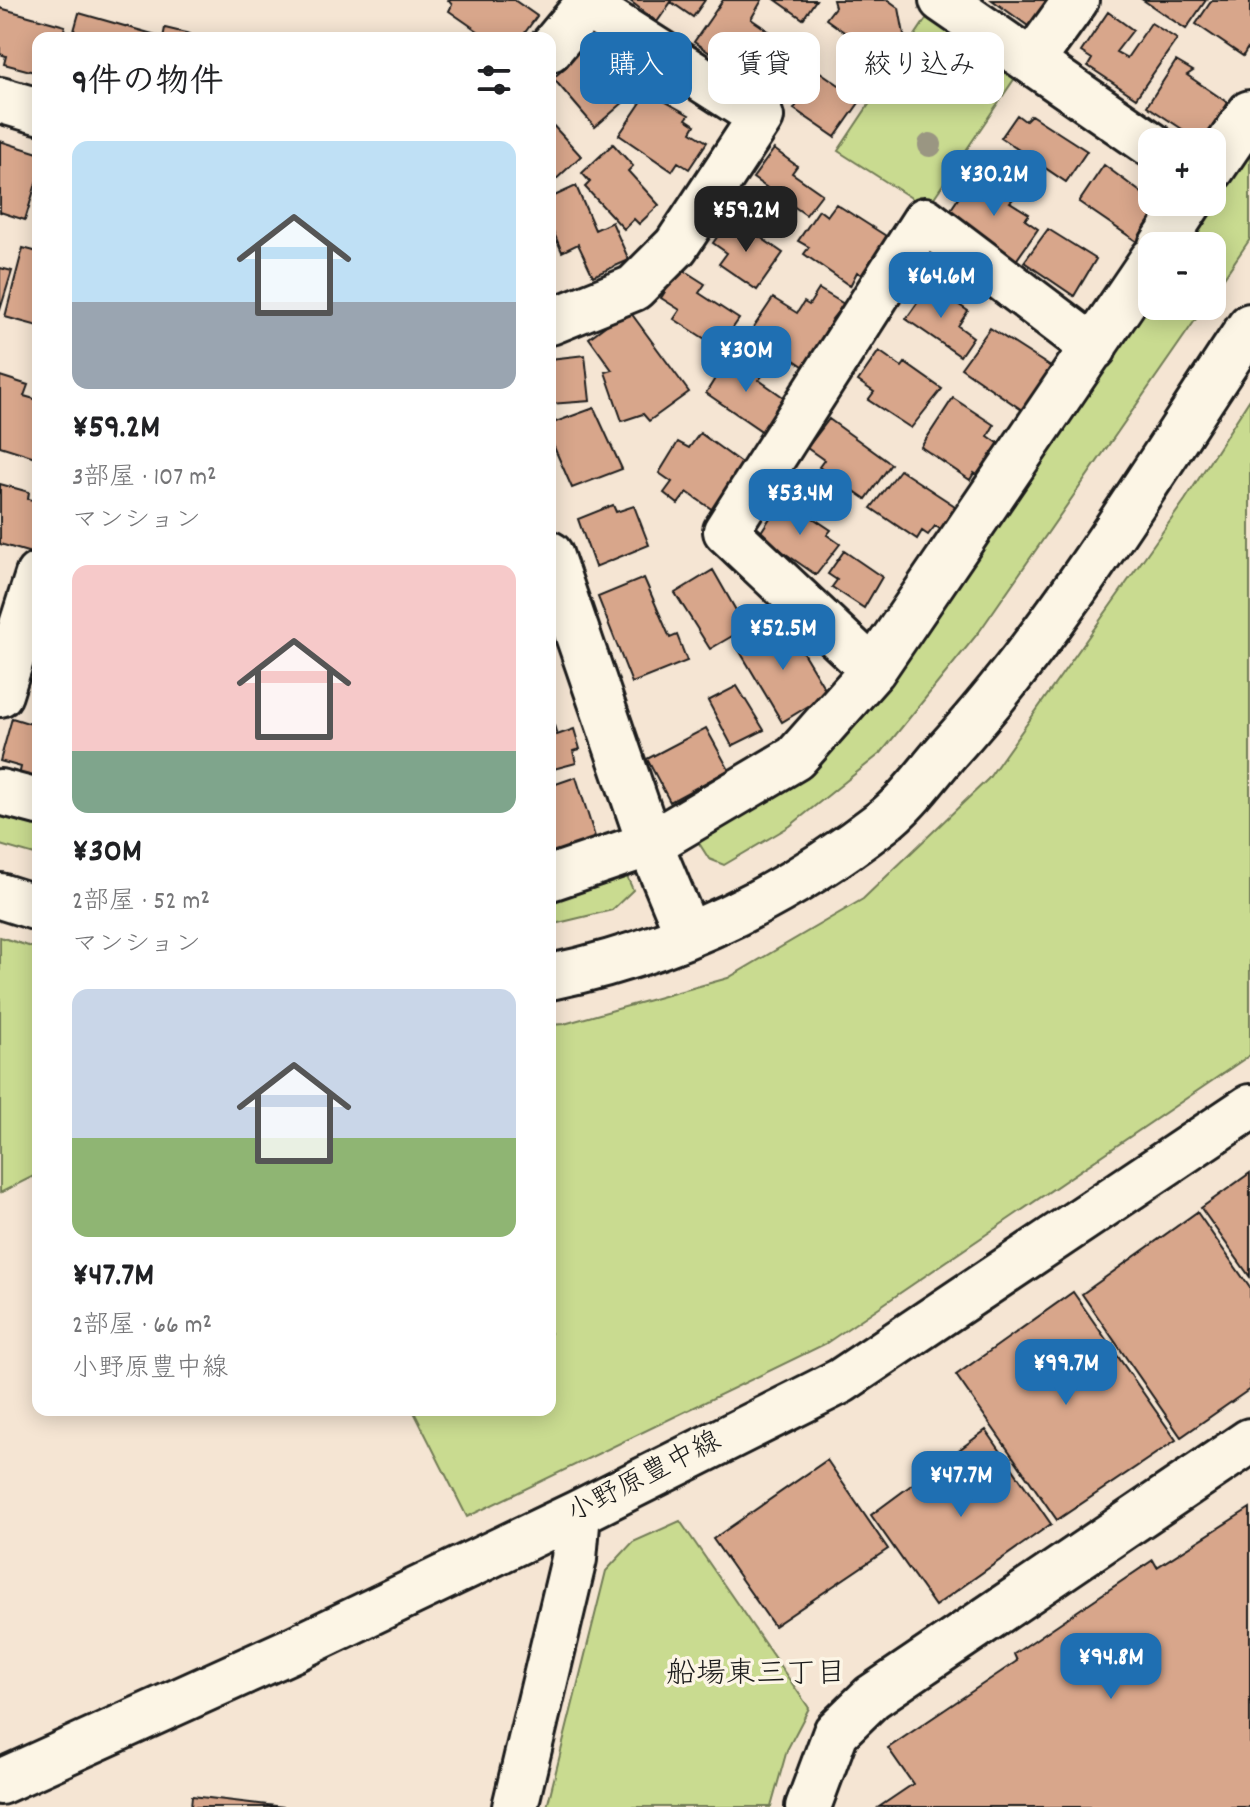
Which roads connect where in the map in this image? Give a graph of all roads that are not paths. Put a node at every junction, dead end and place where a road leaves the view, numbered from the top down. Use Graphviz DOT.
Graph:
graph roads {
  1 [pos="942,0"];
  2 [pos="1076,0"];
  3 [pos="589,3"];
  4 [pos="556,42"];
  5 [pos="1032,61"];
  6 [pos="0,100"];
  7 [pos="32,109"];
  8 [pos="1250,113"];
  9 [pos="1138,135"];
  10 [pos="1226,148"];
  11 [pos="1138,281"];
  12 [pos="556,320"];
  13 [pos="1250,326"];
  14 [pos="1094,348"];
  15 [pos="556,571"];
  16 [pos="32,594"];
  17 [pos="873,670"];
  18 [pos="0,694"];
  19 [pos="0,792"];
  20 [pos="32,800"];
  21 [pos="650,844"];
  22 [pos="556,876"];
  23 [pos="0,896"];
  24 [pos="32,906"];
  25 [pos="688,935"];
  26 [pos="556,976"];
  27 [pos="1250,1107"];
  28 [pos="1250,1441"];
  29 [pos="1205,1472"];
  30 [pos="1250,1483"];
  31 [pos="578,1513"];
  32 [pos="0,1782"];
  33 [pos="515,1807"];
  34 [pos="808,1807"];
  1 -- 5 [label="street"];
  2 -- 5 [label="street"];
  3 -- 4 [label="street"];
  3 -- 12 [label="street"];
  5 -- 9 [label="street"];
  6 -- 7 [label="street"];
  8 -- 10 [label="street"];
  11 -- 14 [label="street"];
  13 -- 25 [label="street"];
  14 -- 17 [label="street"];
  14 -- 17 [label="street"];
  15 -- 21 [label="street"];
  16 -- 18 [label="street"];
  17 -- 21 [label="street"];
  19 -- 20 [label="street"];
  21 -- 22 [label="street"];
  21 -- 25 [label="street"];
  23 -- 24 [label="street"];
  25 -- 26 [label="street"];
  27 -- 31 [label="street, 小野原豊中線"];
  28 -- 29 [label="street"];
  29 -- 30 [label="street"];
  29 -- 34 [label="street"];
  31 -- 32 [label="street, 小野原豊中線"];
  31 -- 33 [label="street"];
}
